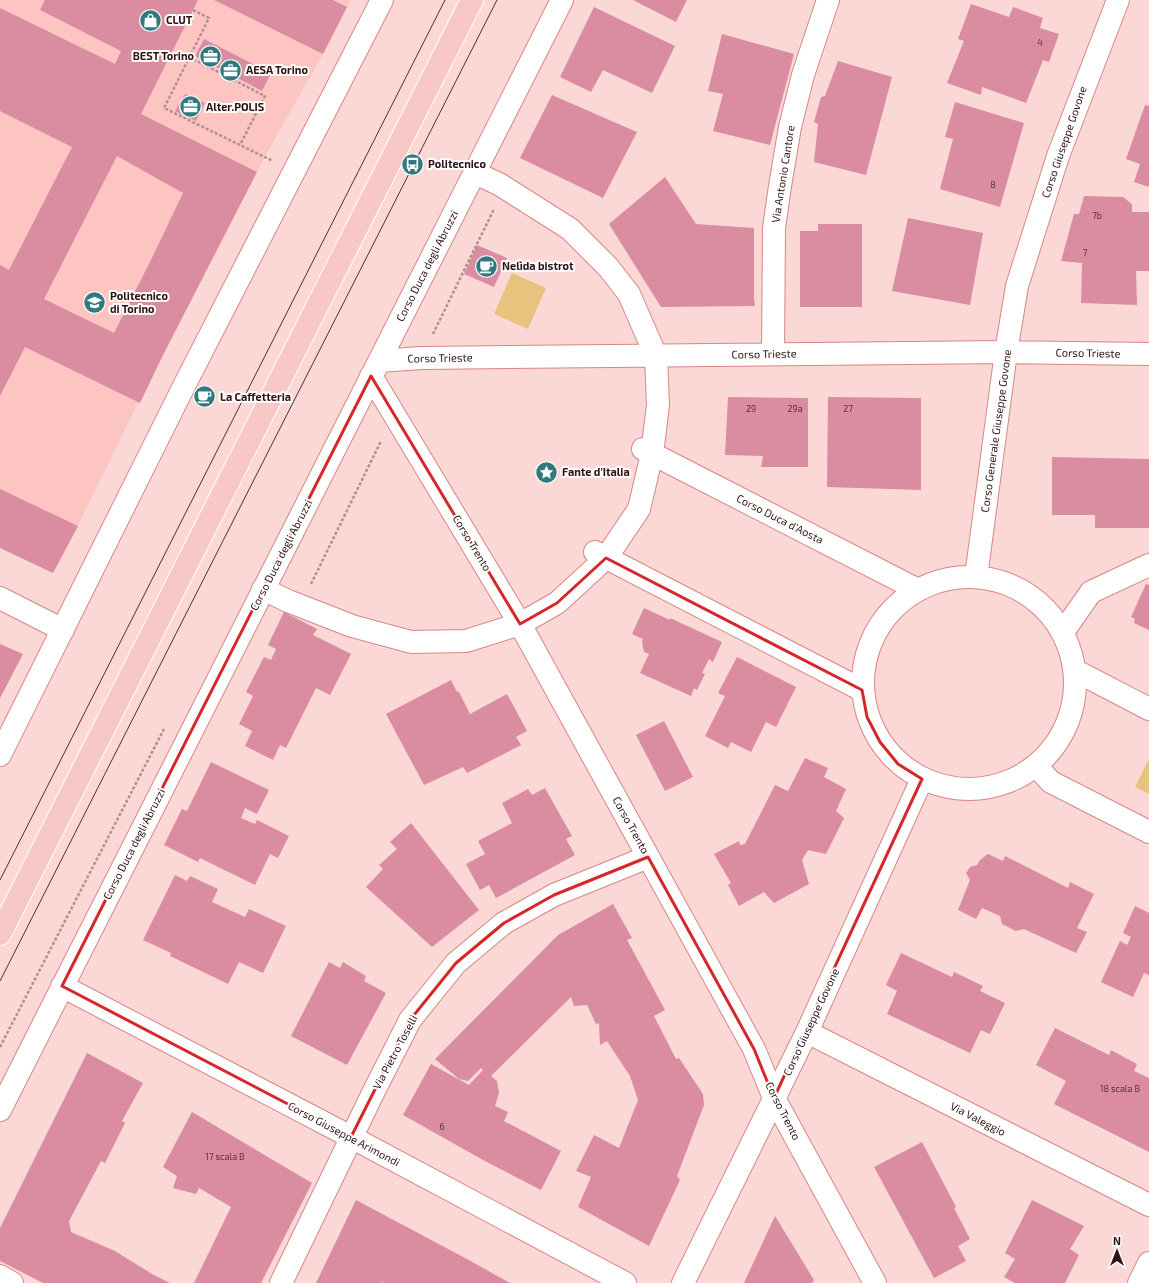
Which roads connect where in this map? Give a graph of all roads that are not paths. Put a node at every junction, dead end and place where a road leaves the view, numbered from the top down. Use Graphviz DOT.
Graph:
graph roads {
  1 [pos="382,0"];
  2 [pos="472,0"];
  3 [pos="562,0"];
  4 [pos="828,0"];
  5 [pos="1118,0"];
  6 [pos="475,172"];
  7 [pos="1017,286"];
  8 [pos="1006,352"];
  9 [pos="774,354"];
  10 [pos="1149,354"];
  11 [pos="656,356"];
  12 [pos="375,369"];
  13 [pos="647,451"];
  14 [pos="601,555"];
  15 [pos="1149,565"];
  16 [pos="976,577"];
  17 [pos="264,589"];
  18 [pos="918,590"];
  19 [pos="0,598"];
  20 [pos="520,624"];
  21 [pos="63,630"];
  22 [pos="1063,632"];
  23 [pos="1076,671"];
  24 [pos="862,690"];
  25 [pos="1149,709"];
  26 [pos="0,755"];
  27 [pos="1036,767"];
  28 [pos="922,779"];
  29 [pos="1149,832"];
  30 [pos="648,857"];
  31 [pos="0,934"];
  32 [pos="62,986"];
  33 [pos="807,1032"];
  34 [pos="774,1098"];
  35 [pos="0,1110"];
  36 [pos="352,1138"];
  37 [pos="1149,1206"];
  38 [pos="1149,1263"];
  39 [pos="0,1276"];
  40 [pos="12,1283"];
  41 [pos="281,1283"];
  42 [pos="625,1283"];
  43 [pos="683,1283"];
  44 [pos="875,1283"];
  45 [pos="1139,1283"];
  1 -- 21 [label="street"];
  2 -- 31 [label="main road"];
  3 -- 6 [label="street, Corso Duca degli Abruzzi"];
  4 -- 9 [label="street, Via Antonio Cantore"];
  5 -- 7 [label="street, Corso Giuseppe Govone"];
  6 -- 11 [label="street"];
  6 -- 12 [label="street, Corso Duca degli Abruzzi"];
  7 -- 8 [label="street, Corso Generale Giuseppe Govone"];
  8 -- 9 [label="street, Corso Trieste"];
  8 -- 10 [label="street, Corso Trieste"];
  8 -- 16 [label="street, Corso Generale Giuseppe Govone"];
  9 -- 11 [label="street, Corso Trieste"];
  11 -- 12 [label="street, Corso Trieste"];
  11 -- 13 [label="street"];
  12 -- 17 [label="street, Corso Duca degli Abruzzi"];
  12 -- 20 [label="street, Corso Trento"];
  13 -- 14 [label="street"];
  13 -- 18 [label="street, Corso Duca d'Aosta"];
  14 -- 20 [label="street"];
  14 -- 24 [label="street"];
  15 -- 22 [label="street"];
  16 -- 18 [label="street"];
  16 -- 22 [label="street"];
  17 -- 20 [label="street"];
  17 -- 32 [label="street, Corso Duca degli Abruzzi"];
  18 -- 24 [label="street"];
  19 -- 21 [label="street"];
  20 -- 30 [label="street, Corso Trento"];
  21 -- 26 [label="street"];
  22 -- 23 [label="street"];
  23 -- 25 [label="street"];
  23 -- 27 [label="street"];
  24 -- 28 [label="street"];
  27 -- 28 [label="street"];
  27 -- 29 [label="street"];
  28 -- 33 [label="street, Corso Giuseppe Govone"];
  30 -- 34 [label="street, Corso Trento"];
  30 -- 36 [label="street, Via Pietro Toselli"];
  32 -- 35 [label="street, Corso Duca degli Abruzzi"];
  32 -- 36 [label="street, Corso Giuseppe Arimondi"];
  33 -- 34 [label="street, Corso Giuseppe Govone"];
  33 -- 37 [label="street, Via Valeggio"];
  34 -- 43 [label="street, Corso Giuseppe Govone"];
  34 -- 44 [label="street, Corso Trento"];
  36 -- 41 [label="street, Via Pietro Toselli"];
  36 -- 42 [label="street, Corso Giuseppe Arimondi"];
  38 -- 45 [label="street"];
  39 -- 40 [label="street"];
}
